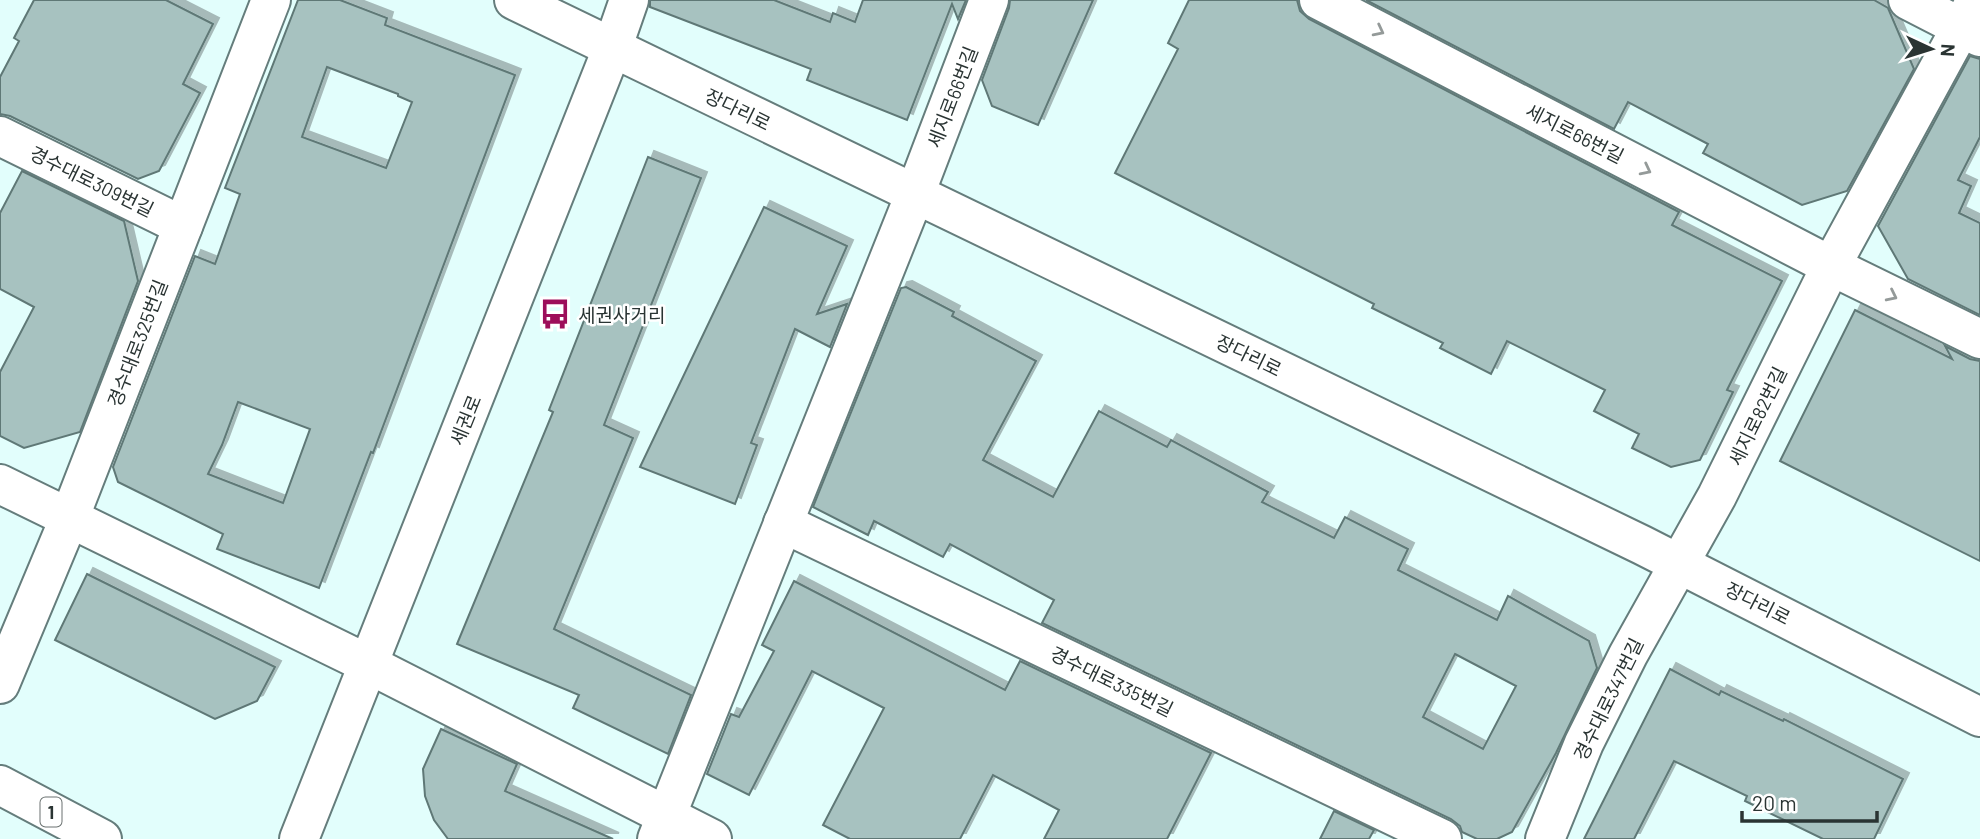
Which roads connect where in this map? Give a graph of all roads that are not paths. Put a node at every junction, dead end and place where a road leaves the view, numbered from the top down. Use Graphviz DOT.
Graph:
graph roads {
  1 [pos="271,0"];
  2 [pos="514,0"];
  3 [pos="629,0"];
  4 [pos="989,0"];
  5 [pos="1319,0"];
  6 [pos="1908,0"];
  7 [pos="1972,22"];
  8 [pos="612,49"];
  9 [pos="0,135"];
  10 [pos="915,194"];
  11 [pos="183,226"];
  12 [pos="1831,266"];
  13 [pos="1980,339"];
  14 [pos="0,484"];
  15 [pos="69,519"];
  16 [pos="783,523"];
  17 [pos="1679,564"];
  18 [pos="368,664"];
  19 [pos="0,684"];
  20 [pos="1980,717"];
  21 [pos="0,785"];
  22 [pos="661,828"];
  23 [pos="102,839"];
  24 [pos="299,839"];
  25 [pos="712,839"];
  26 [pos="1442,839"];
  27 [pos="1545,839"];
  1 -- 11 [label="street, 경수대로325번길"];
  2 -- 8 [label="street, 장다리로"];
  3 -- 8 [label="street, 세권로"];
  4 -- 10 [label="street, 세지로66번길"];
  5 -- 12 [label="street, 세지로66번길, one-way"];
  6 -- 7 [label="street"];
  7 -- 12 [label="street, 세지로82번길"];
  8 -- 10 [label="street, 장다리로"];
  8 -- 18 [label="street, 세권로"];
  9 -- 11 [label="street, 경수대로309번길"];
  10 -- 16 [label="street"];
  10 -- 17 [label="street, 장다리로"];
  11 -- 15 [label="street, 경수대로325번길"];
  12 -- 13 [label="street, one-way"];
  12 -- 17 [label="street, 세지로82번길"];
  14 -- 15 [label="street"];
  15 -- 18 [label="street"];
  15 -- 19 [label="street, 경수대로325번길"];
  16 -- 22 [label="street"];
  16 -- 26 [label="street, 경수대로335번길"];
  17 -- 20 [label="street, 장다리로"];
  17 -- 27 [label="street, 경수대로347번길"];
  18 -- 22 [label="street"];
  18 -- 24 [label="street, 세권로"];
  21 -- 23 [label="street, 1"];
  22 -- 25 [label="street"];
}
